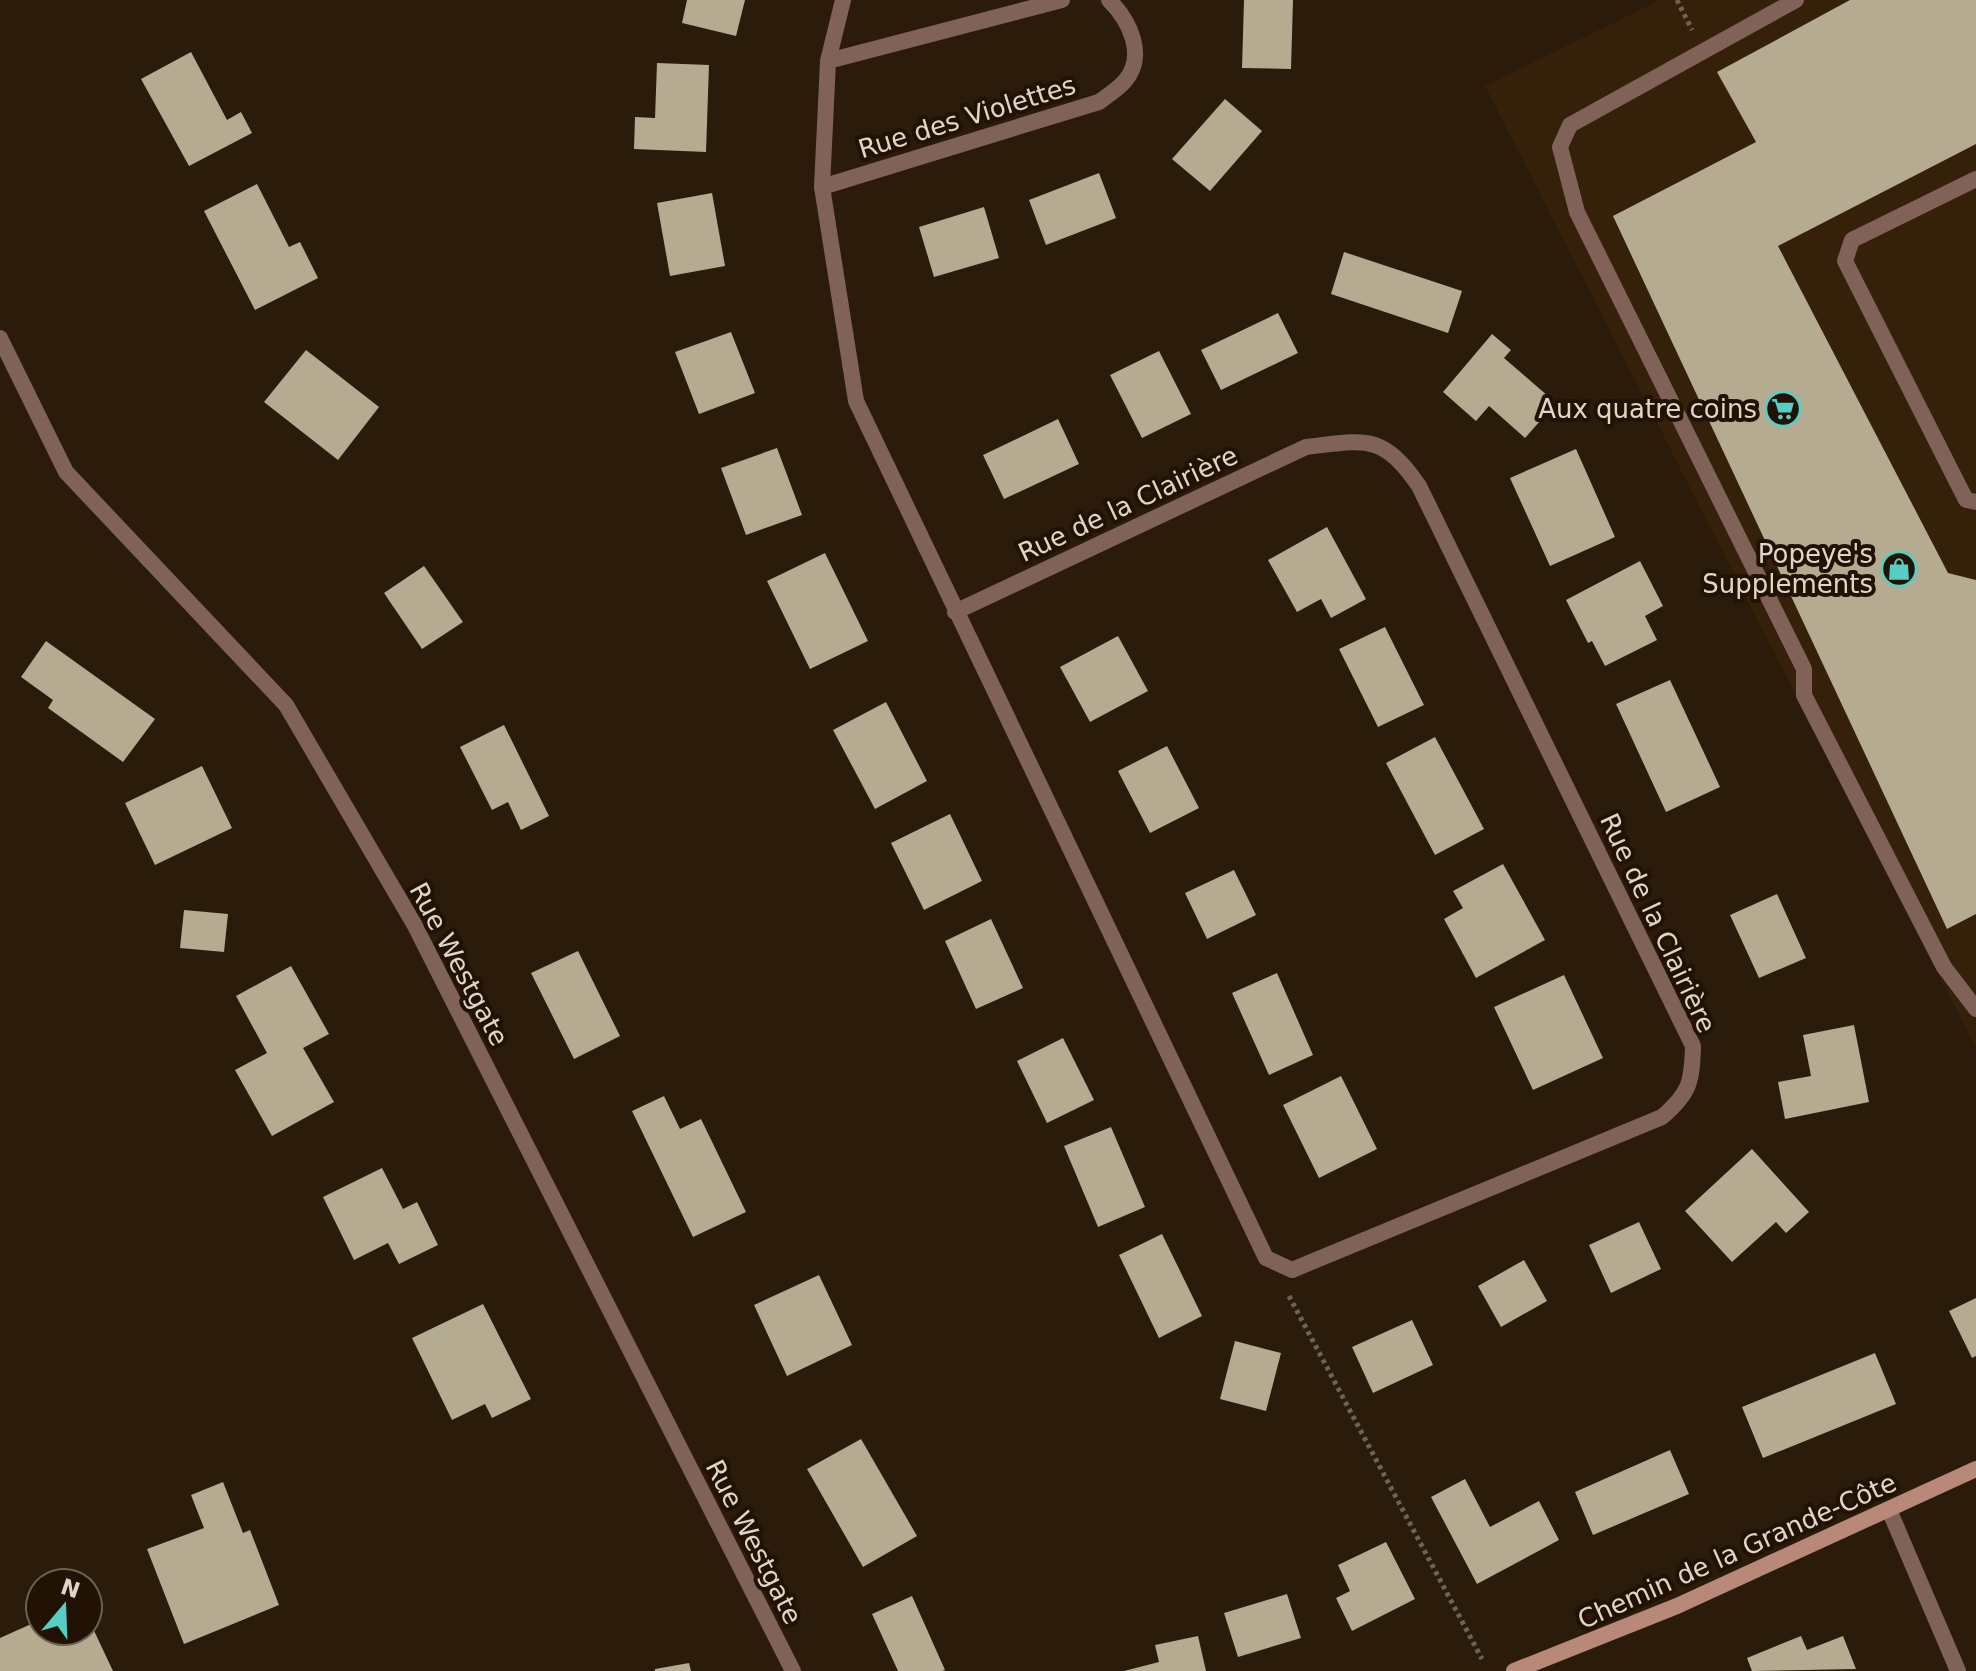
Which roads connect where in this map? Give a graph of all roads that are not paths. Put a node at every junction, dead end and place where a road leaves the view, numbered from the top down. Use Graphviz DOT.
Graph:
graph roads {
  1 [pos="843,0"];
  2 [pos="1062,0"];
  3 [pos="1109,0"];
  4 [pos="1796,0"];
  5 [pos="828,61"];
  6 [pos="1976,179"];
  7 [pos="822,187"];
  8 [pos="0,338"];
  9 [pos="1976,502"];
  10 [pos="955,612"];
  11 [pos="1976,1009"];
  12 [pos="1976,1469"];
  13 [pos="1890,1512"];
  14 [pos="793,1671"];
  15 [pos="1514,1671"];
  16 [pos="1958,1671"];
  1 -- 5 [label="street"];
  2 -- 5 [label="street"];
  3 -- 7 [label="street, Rue des Violettes"];
  4 -- 11 [label="street"];
  5 -- 7 [label="street"];
  6 -- 9 [label="street"];
  7 -- 10 [label="street"];
  8 -- 14 [label="street, Rue Westgate"];
  10 -- 10 [label="street, Rue de la Clairière"];
  12 -- 13 [label="main road, Chemin de la Grande-Côte"];
  13 -- 15 [label="main road, Chemin de la Grande-Côte"];
  13 -- 16 [label="street"];
}
